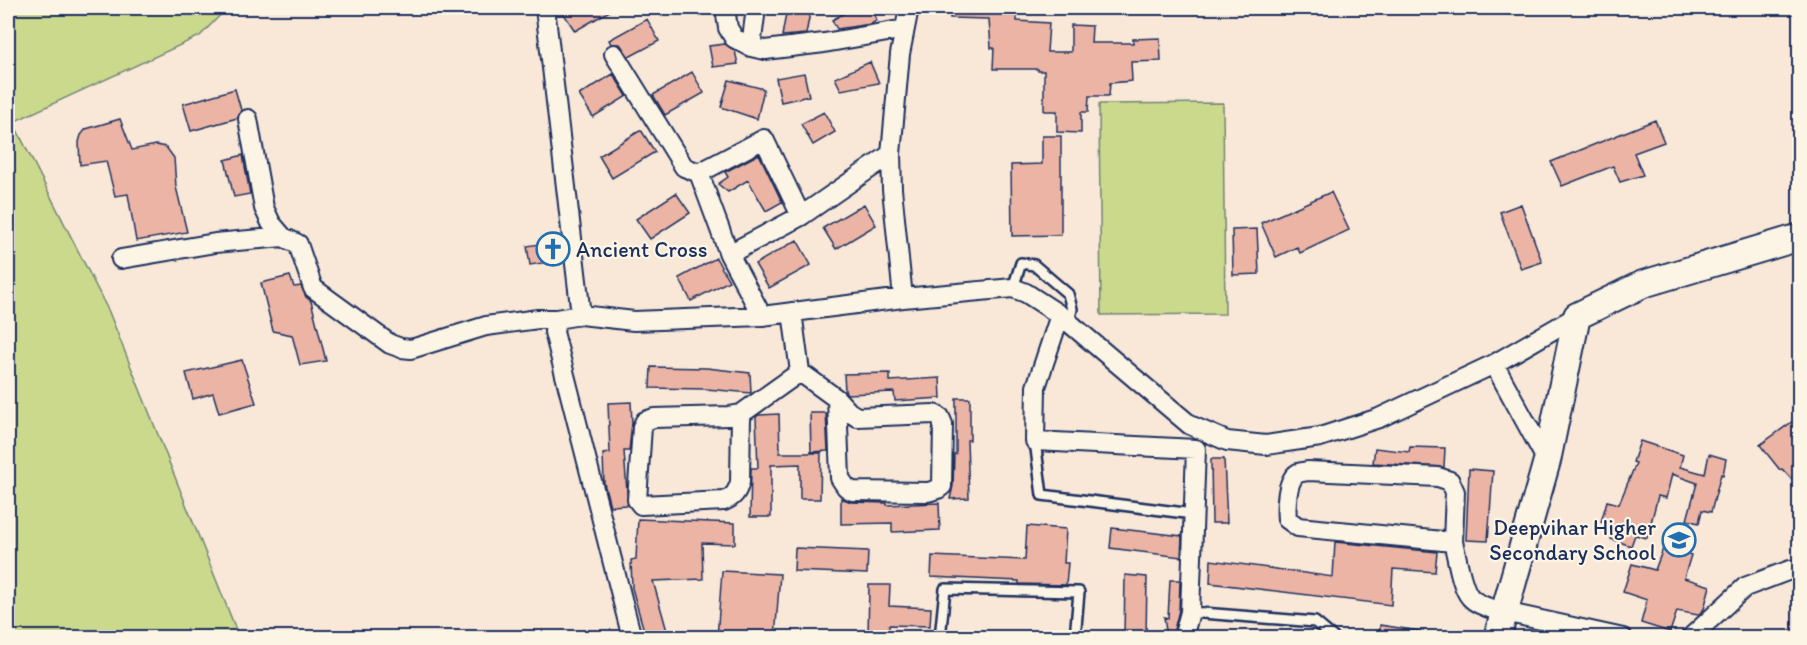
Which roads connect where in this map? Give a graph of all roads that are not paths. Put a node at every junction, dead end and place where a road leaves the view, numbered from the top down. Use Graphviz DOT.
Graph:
graph roads {
  1 [pos="545,8"];
  2 [pos="725,8"];
  3 [pos="756,8"];
  4 [pos="909,8"];
  5 [pos="905,30"];
  6 [pos="751,47"];
  7 [pos="614,54"];
  8 [pos="248,119"];
  9 [pos="891,154"];
  10 [pos="699,173"];
  11 [pos="801,216"];
  12 [pos="282,237"];
  13 [pos="1800,237"];
  14 [pos="729,254"];
  15 [pos="121,259"];
  16 [pos="1013,288"];
  17 [pos="903,298"];
  18 [pos="792,312"];
  19 [pos="580,315"];
  20 [pos="762,316"];
  21 [pos="1577,316"];
  22 [pos="1064,318"];
  23 [pos="556,319"];
  24 [pos="1494,364"];
  25 [pos="800,372"];
  26 [pos="837,399"];
  27 [pos="741,414"];
  28 [pos="1035,441"];
  29 [pos="1547,461"];
  30 [pos="1193,514"];
  31 [pos="1453,542"];
  32 [pos="1800,570"];
  33 [pos="1190,612"];
  34 [pos="1505,612"];
  35 [pos="632,638"];
  36 [pos="940,638"];
  37 [pos="1075,638"];
  38 [pos="1183,638"];
  39 [pos="1334,638"];
  40 [pos="1497,638"];
  41 [pos="1623,638"];
  42 [pos="1690,638"];
  1 -- 19 [label="street"];
  2 -- 6 [label="street"];
  3 -- 6 [label="street"];
  4 -- 5 [label="street"];
  5 -- 6 [label="street"];
  5 -- 9 [label="street"];
  7 -- 10 [label="street"];
  8 -- 12 [label="street"];
  9 -- 11 [label="street"];
  9 -- 17 [label="street"];
  10 -- 11 [label="street"];
  10 -- 14 [label="street"];
  11 -- 14 [label="street"];
  12 -- 15 [label="street"];
  12 -- 23 [label="street"];
  13 -- 21 [label="street"];
  14 -- 20 [label="street"];
  16 -- 17 [label="street"];
  16 -- 22 [label="street"];
  16 -- 22 [label="lane"];
  17 -- 18 [label="street"];
  18 -- 20 [label="street"];
  18 -- 25 [label="street"];
  19 -- 20 [label="street"];
  19 -- 23 [label="street"];
  21 -- 24 [label="street"];
  21 -- 29 [label="street"];
  22 -- 24 [label="street"];
  22 -- 28 [label="street"];
  23 -- 35 [label="street"];
  24 -- 29 [label="street"];
  25 -- 26 [label="street"];
  25 -- 27 [label="street"];
  26 -- 26 [label="street"];
  27 -- 27 [label="street"];
  28 -- 30 [label="lane"];
  28 -- 30 [label="street"];
  29 -- 34 [label="street"];
  30 -- 33 [label="street"];
  31 -- 31 [label="street"];
  31 -- 34 [label="street"];
  32 -- 42 [label="street"];
  33 -- 38 [label="street"];
  33 -- 39 [label="lane"];
  34 -- 40 [label="street"];
  34 -- 41 [label="street"];
  36 -- 37 [label="lane"];
}
